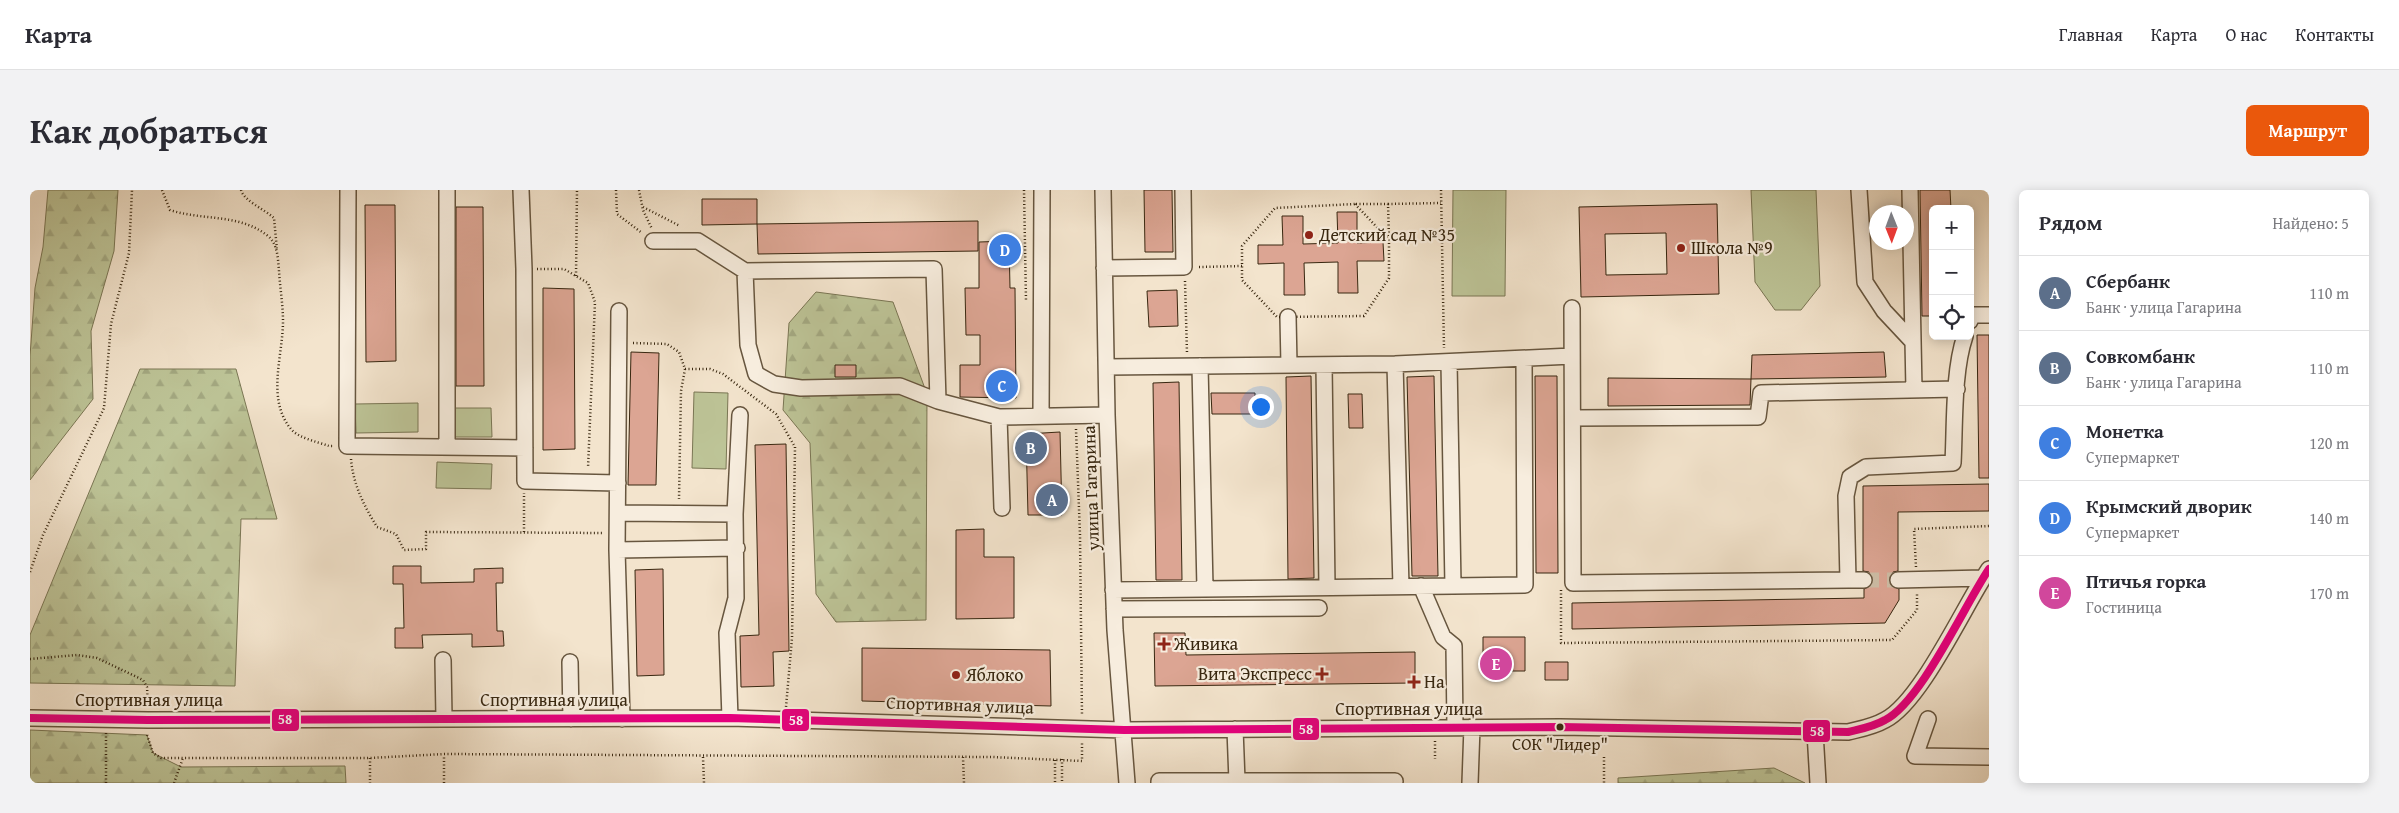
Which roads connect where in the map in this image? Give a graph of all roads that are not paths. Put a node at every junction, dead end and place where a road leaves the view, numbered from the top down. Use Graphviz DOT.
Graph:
graph roads {
  1 [pos="348,190"];
  2 [pos="447,190"];
  3 [pos="521,190"];
  4 [pos="1042,190"];
  5 [pos="1103,190"];
  6 [pos="1183,190"];
  7 [pos="1859,190"];
  8 [pos="1910,190"];
  9 [pos="655,241"];
  10 [pos="1104,268"];
  11 [pos="745,271"];
  12 [pos="1572,308"];
  13 [pos="619,311"];
  14 [pos="1974,315"];
  15 [pos="1989,315"];
  16 [pos="1288,317"];
  17 [pos="1964,340"];
  18 [pos="1913,342"];
  19 [pos="1572,356"];
  20 [pos="1524,358"];
  21 [pos="1447,362"];
  22 [pos="1395,364"];
  23 [pos="1289,365"];
  24 [pos="1324,365"];
  25 [pos="1194,366"];
  26 [pos="1107,368"];
  27 [pos="1957,389"];
  28 [pos="1914,390"];
  29 [pos="938,401"];
  30 [pos="740,415"];
  31 [pos="1107,415"];
  32 [pos="999,416"];
  33 [pos="1041,416"];
  34 [pos="1573,418"];
  35 [pos="448,446"];
  36 [pos="525,448"];
  37 [pos="618,483"];
  38 [pos="1002,508"];
  39 [pos="618,513"];
  40 [pos="736,514"];
  41 [pos="736,548"];
  42 [pos="618,550"];
  43 [pos="1986,573"];
  44 [pos="1848,580"];
  45 [pos="1864,580"];
  46 [pos="1898,580"];
  47 [pos="1421,586"];
  48 [pos="1453,586"];
  49 [pos="1327,587"];
  50 [pos="1401,587"];
  51 [pos="1205,588"];
  52 [pos="1113,590"];
  53 [pos="1319,608"];
  54 [pos="1114,609"];
  55 [pos="443,660"];
  56 [pos="570,662"];
  57 [pos="30,718"];
  58 [pos="444,718"];
  59 [pos="730,718"];
  60 [pos="1928,718"];
  61 [pos="570,719"];
  62 [pos="622,719"];
  63 [pos="1472,727"];
  64 [pos="1455,728"];
  65 [pos="1124,730"];
  66 [pos="1235,730"];
  67 [pos="1815,732"];
  68 [pos="1989,757"];
  69 [pos="1238,781"];
  70 [pos="1395,781"];
  71 [pos="1127,783"];
  72 [pos="1159,783"];
  73 [pos="1470,783"];
  74 [pos="1818,783"];
  1 -- 35 [label="street"];
  2 -- 35 [label="street"];
  3 -- 36 [label="street"];
  4 -- 33 [label="street"];
  5 -- 10 [label="street, улица Гагарина"];
  6 -- 10 [label="street"];
  7 -- 18 [label="street"];
  8 -- 18 [label="street"];
  9 -- 11 [label="street"];
  10 -- 26 [label="street, улица Гагарина"];
  11 -- 29 [label="street"];
  11 -- 29 [label="street"];
  12 -- 19 [label="street"];
  13 -- 37 [label="street"];
  14 -- 15 [label="street"];
  16 -- 23 [label="street"];
  17 -- 27 [label="street"];
  18 -- 28 [label="street"];
  19 -- 20 [label="street"];
  19 -- 34 [label="street"];
  20 -- 21 [label="street"];
  20 -- 48 [label="street"];
  21 -- 22 [label="street"];
  21 -- 48 [label="street"];
  22 -- 24 [label="street"];
  22 -- 50 [label="street"];
  23 -- 24 [label="street"];
  23 -- 25 [label="street"];
  24 -- 49 [label="street"];
  25 -- 26 [label="street"];
  25 -- 51 [label="street"];
  26 -- 31 [label="street, улица Гагарина"];
  27 -- 28 [label="street"];
  27 -- 44 [label="street"];
  28 -- 34 [label="street"];
  29 -- 32 [label="street"];
  30 -- 40 [label="street"];
  31 -- 33 [label="street"];
  31 -- 52 [label="street, улица Гагарина"];
  32 -- 33 [label="street"];
  32 -- 38 [label="street"];
  34 -- 44 [label="street"];
  35 -- 36 [label="street"];
  36 -- 37 [label="street"];
  37 -- 39 [label="street"];
  39 -- 40 [label="street"];
  39 -- 42 [label="street"];
  40 -- 41 [label="street"];
  41 -- 42 [label="street"];
  41 -- 59 [label="street"];
  42 -- 62 [label="street"];
  43 -- 46 [label="street"];
  43 -- 67 [label="street, Спортивная улица"];
  44 -- 45 [label="street"];
  47 -- 48 [label="street"];
  47 -- 50 [label="street"];
  47 -- 64 [label="street"];
  49 -- 50 [label="street"];
  49 -- 51 [label="street"];
  51 -- 52 [label="street"];
  52 -- 54 [label="street, улица Гагарина"];
  53 -- 54 [label="street"];
  54 -- 65 [label="street, улица Гагарина"];
  55 -- 58 [label="street"];
  56 -- 61 [label="street"];
  57 -- 58 [label="street, Спортивная улица"];
  58 -- 61 [label="street, Спортивная улица"];
  59 -- 62 [label="street, Спортивная улица"];
  59 -- 65 [label="street, Спортивная улица"];
  60 -- 68 [label="street"];
  61 -- 62 [label="street, Спортивная улица"];
  63 -- 64 [label="street, Спортивная улица"];
  63 -- 67 [label="street, Спортивная улица"];
  63 -- 73 [label="street"];
  64 -- 66 [label="street, Спортивная улица"];
  65 -- 66 [label="street, Спортивная улица"];
  65 -- 71 [label="street, улица Гагарина"];
  66 -- 69 [label="street"];
  67 -- 74 [label="street"];
  69 -- 70 [label="street"];
  69 -- 72 [label="street"];
}
